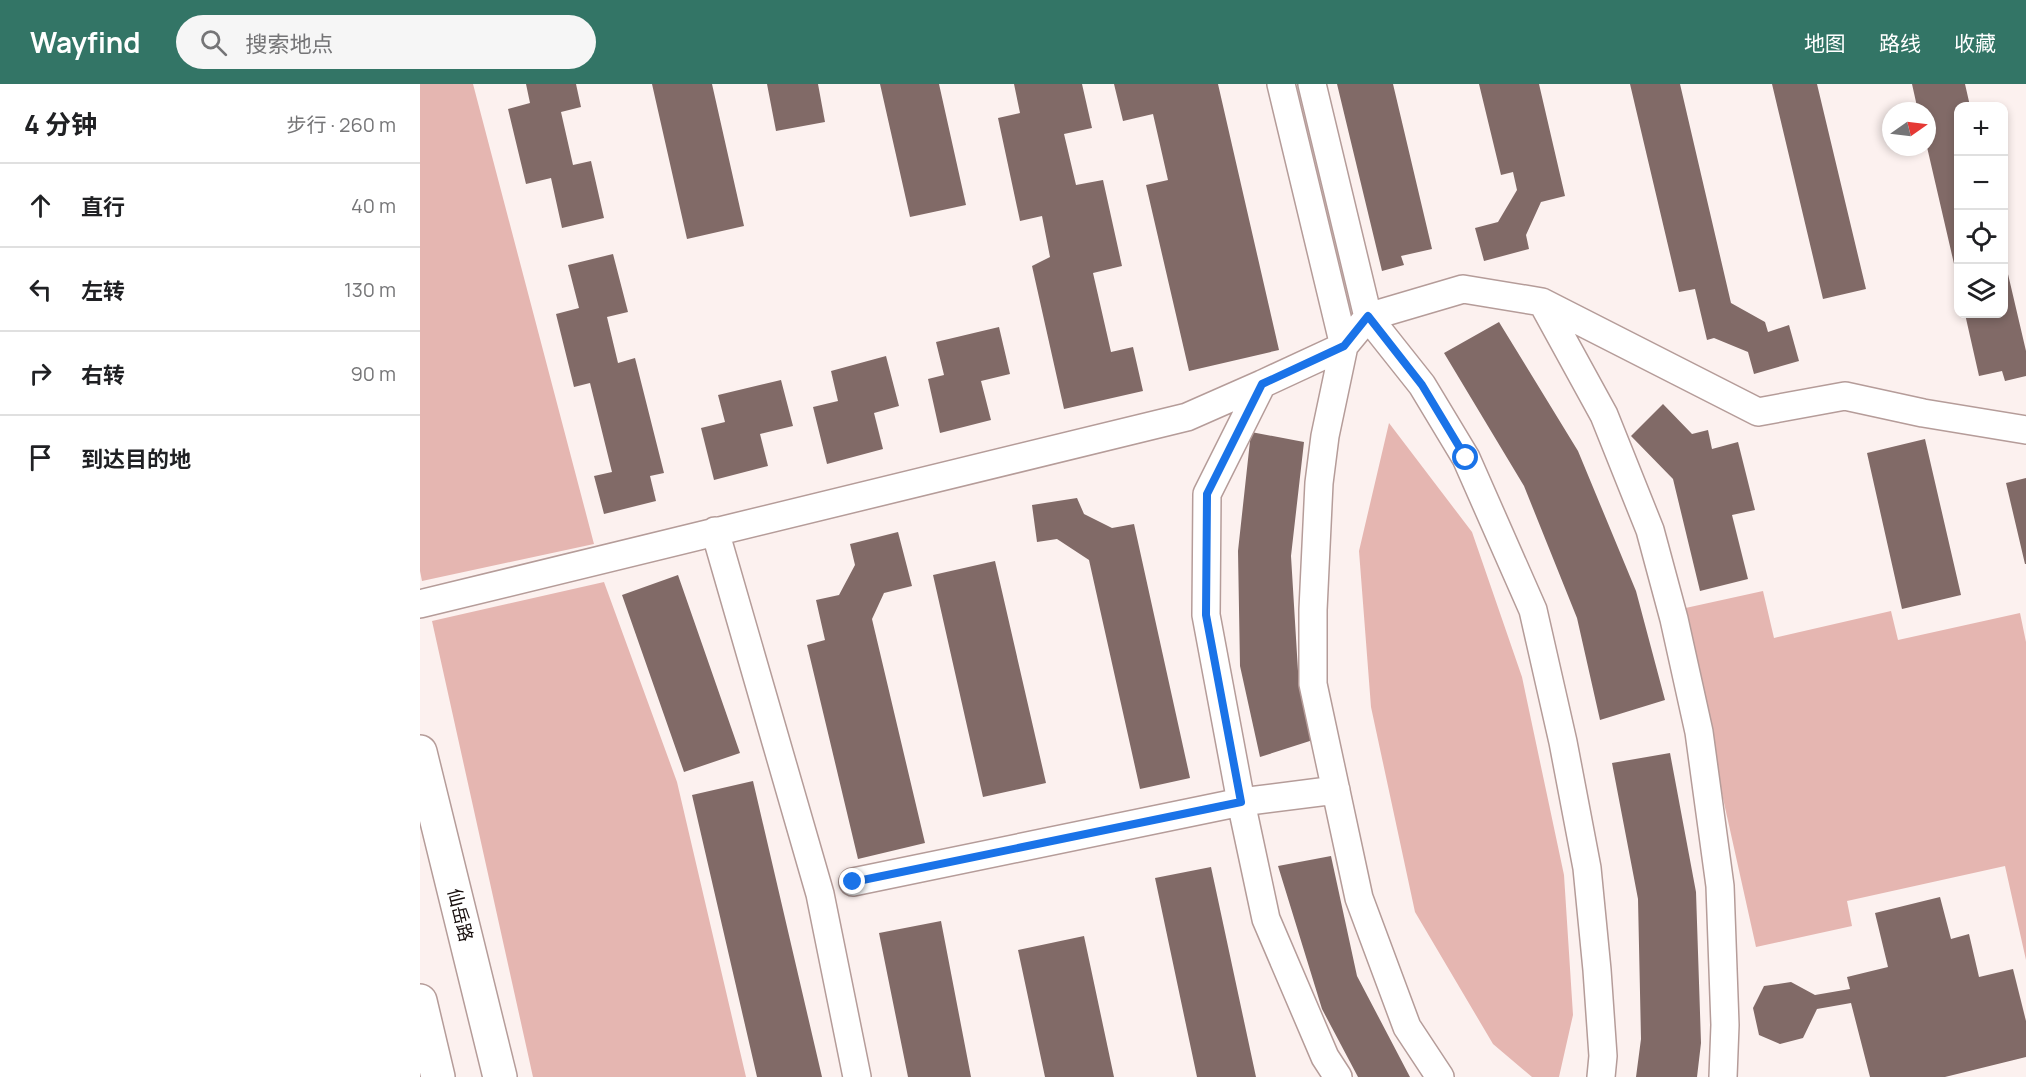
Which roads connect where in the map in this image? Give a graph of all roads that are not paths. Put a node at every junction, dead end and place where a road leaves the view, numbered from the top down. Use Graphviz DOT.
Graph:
graph roads {
  1 [pos="1281,84"];
  2 [pos="1312,84"];
  3 [pos="1542,302"];
  4 [pos="1368,316"];
  5 [pos="1344,346"];
  6 [pos="1262,384"];
  7 [pos="2026,430"];
  8 [pos="715,531"];
  9 [pos="420,604"];
  10 [pos="420,752"];
  11 [pos="1336,790"];
  12 [pos="1241,802"];
  13 [pos="853,882"];
  14 [pos="420,1001"];
  15 [pos="438,1077"];
  16 [pos="500,1077"];
  17 [pos="857,1077"];
  18 [pos="1338,1077"];
  19 [pos="1440,1077"];
  20 [pos="1600,1077"];
  21 [pos="1723,1077"];
  1 -- 5 [label="street"];
  2 -- 4 [label="street"];
  3 -- 4 [label="street"];
  3 -- 7 [label="street"];
  3 -- 21 [label="street"];
  4 -- 5 [label="street"];
  4 -- 20 [label="street"];
  5 -- 6 [label="street"];
  5 -- 11 [label="street"];
  6 -- 8 [label="street"];
  6 -- 12 [label="street"];
  8 -- 9 [label="street"];
  8 -- 17 [label="street"];
  10 -- 16 [label="main road, 仙岳路"];
  11 -- 12 [label="street"];
  11 -- 19 [label="street"];
  12 -- 13 [label="street"];
  12 -- 18 [label="street"];
  14 -- 15 [label="main road"];
}
